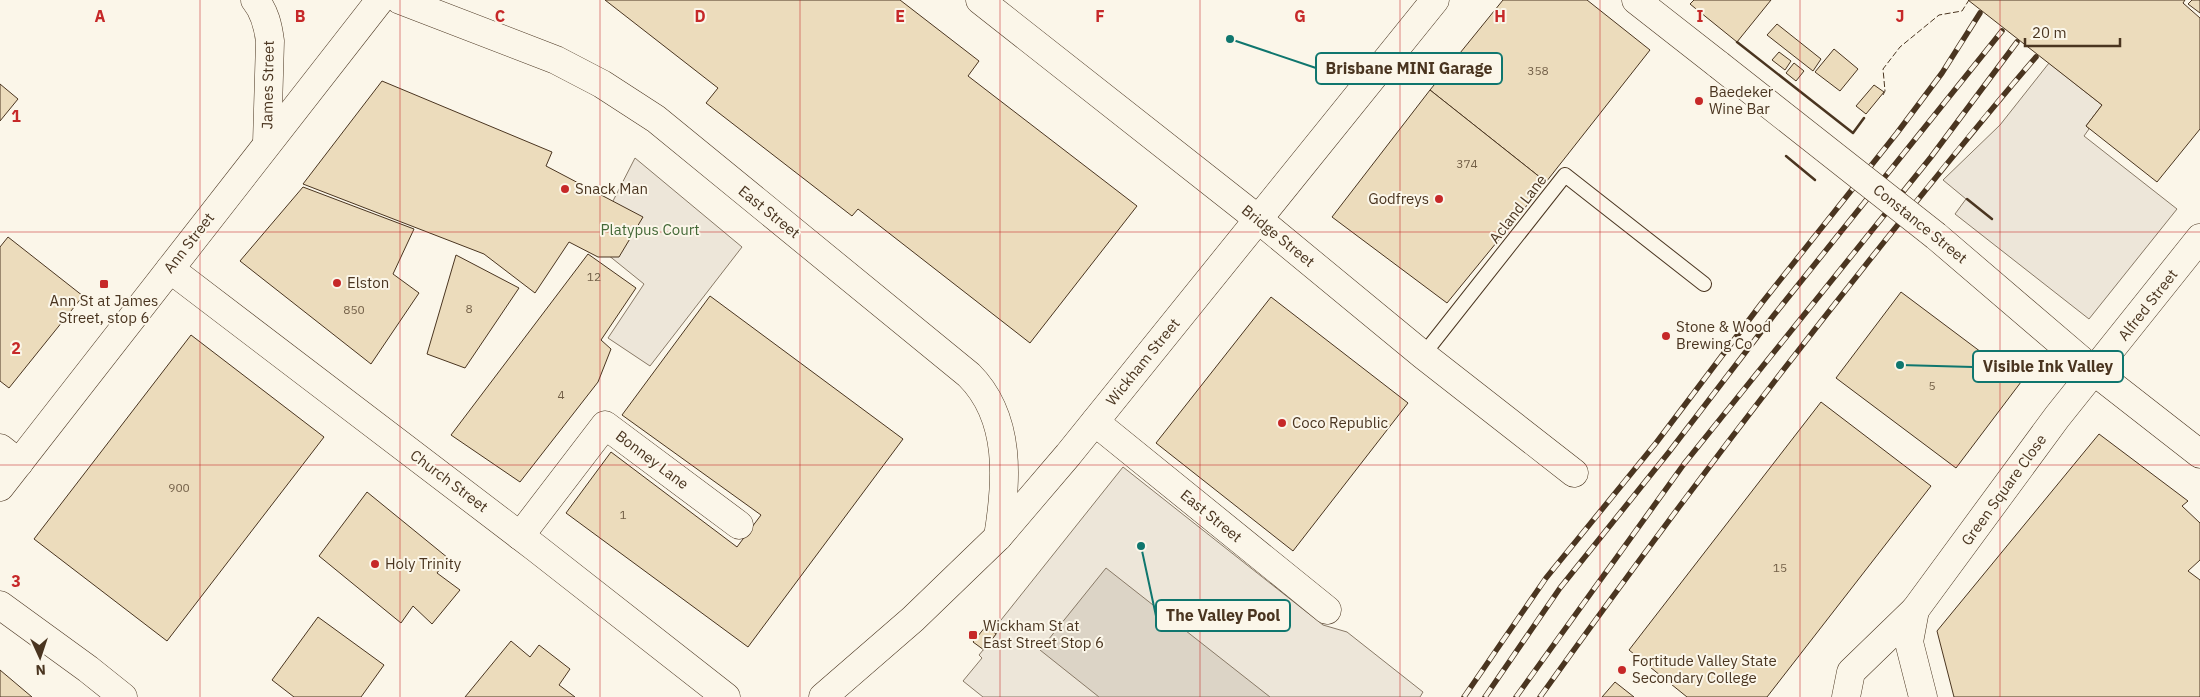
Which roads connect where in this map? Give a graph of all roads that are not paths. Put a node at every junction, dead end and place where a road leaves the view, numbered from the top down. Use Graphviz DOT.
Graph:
graph roads {
  1 [pos="255,0"];
  2 [pos="380,0"];
  3 [pos="400,0"];
  4 [pos="980,0"];
  5 [pos="1435,0"];
  6 [pos="1636,0"];
  7 [pos="267,144"];
  8 [pos="1258,219"];
  9 [pos="2200,238"];
  10 [pos="170,269"];
  11 [pos="1704,284"];
  12 [pos="1423,355"];
  13 [pos="2095,372"];
  14 [pos="1095,422"];
  15 [pos="2200,454"];
  16 [pos="9,455"];
  17 [pos="1574,473"];
  18 [pos="0,487"];
  19 [pos="739,526"];
  20 [pos="520,536"];
  21 [pos="998,537"];
  22 [pos="0,605"];
  23 [pos="1326,610"];
  24 [pos="1915,610"];
  25 [pos="123,697"];
  26 [pos="726,697"];
  27 [pos="823,697"];
  28 [pos="1846,697"];
  29 [pos="1923,697"];
  1 -- 7 [label="street, James Street"];
  2 -- 7 [label="street, Ann Street"];
  3 -- 21 [label="street, East Street"];
  4 -- 8 [label="street, Bridge Street"];
  5 -- 8 [label="street, Wickham Street"];
  6 -- 13 [label="street, Constance Street, bridge"];
  7 -- 10 [label="street, Ann Street"];
  8 -- 12 [label="street, Bridge Street"];
  8 -- 14 [label="street, Wickham Street"];
  9 -- 13 [label="street, Alfred Street"];
  10 -- 16 [label="street, Ann Street"];
  10 -- 20 [label="street, Church Street"];
  11 -- 12 [label="lane, Acland Lane"];
  12 -- 17 [label="street, Bridge Street"];
  13 -- 15 [label="street, Constance Street"];
  13 -- 24 [label="street, Green Square Close"];
  14 -- 21 [label="street, Wickham Street"];
  14 -- 23 [label="street, East Street"];
  16 -- 18 [label="street, Ann Street"];
  19 -- 20 [label="street, Bonney Lane"];
  20 -- 26 [label="street, Church Street"];
  21 -- 27 [label="street, Wickham Street"];
  22 -- 25 [label="street"];
  24 -- 28 [label="street, Green Square Close"];
  24 -- 29 [label="street, Green Square Close"];
}
